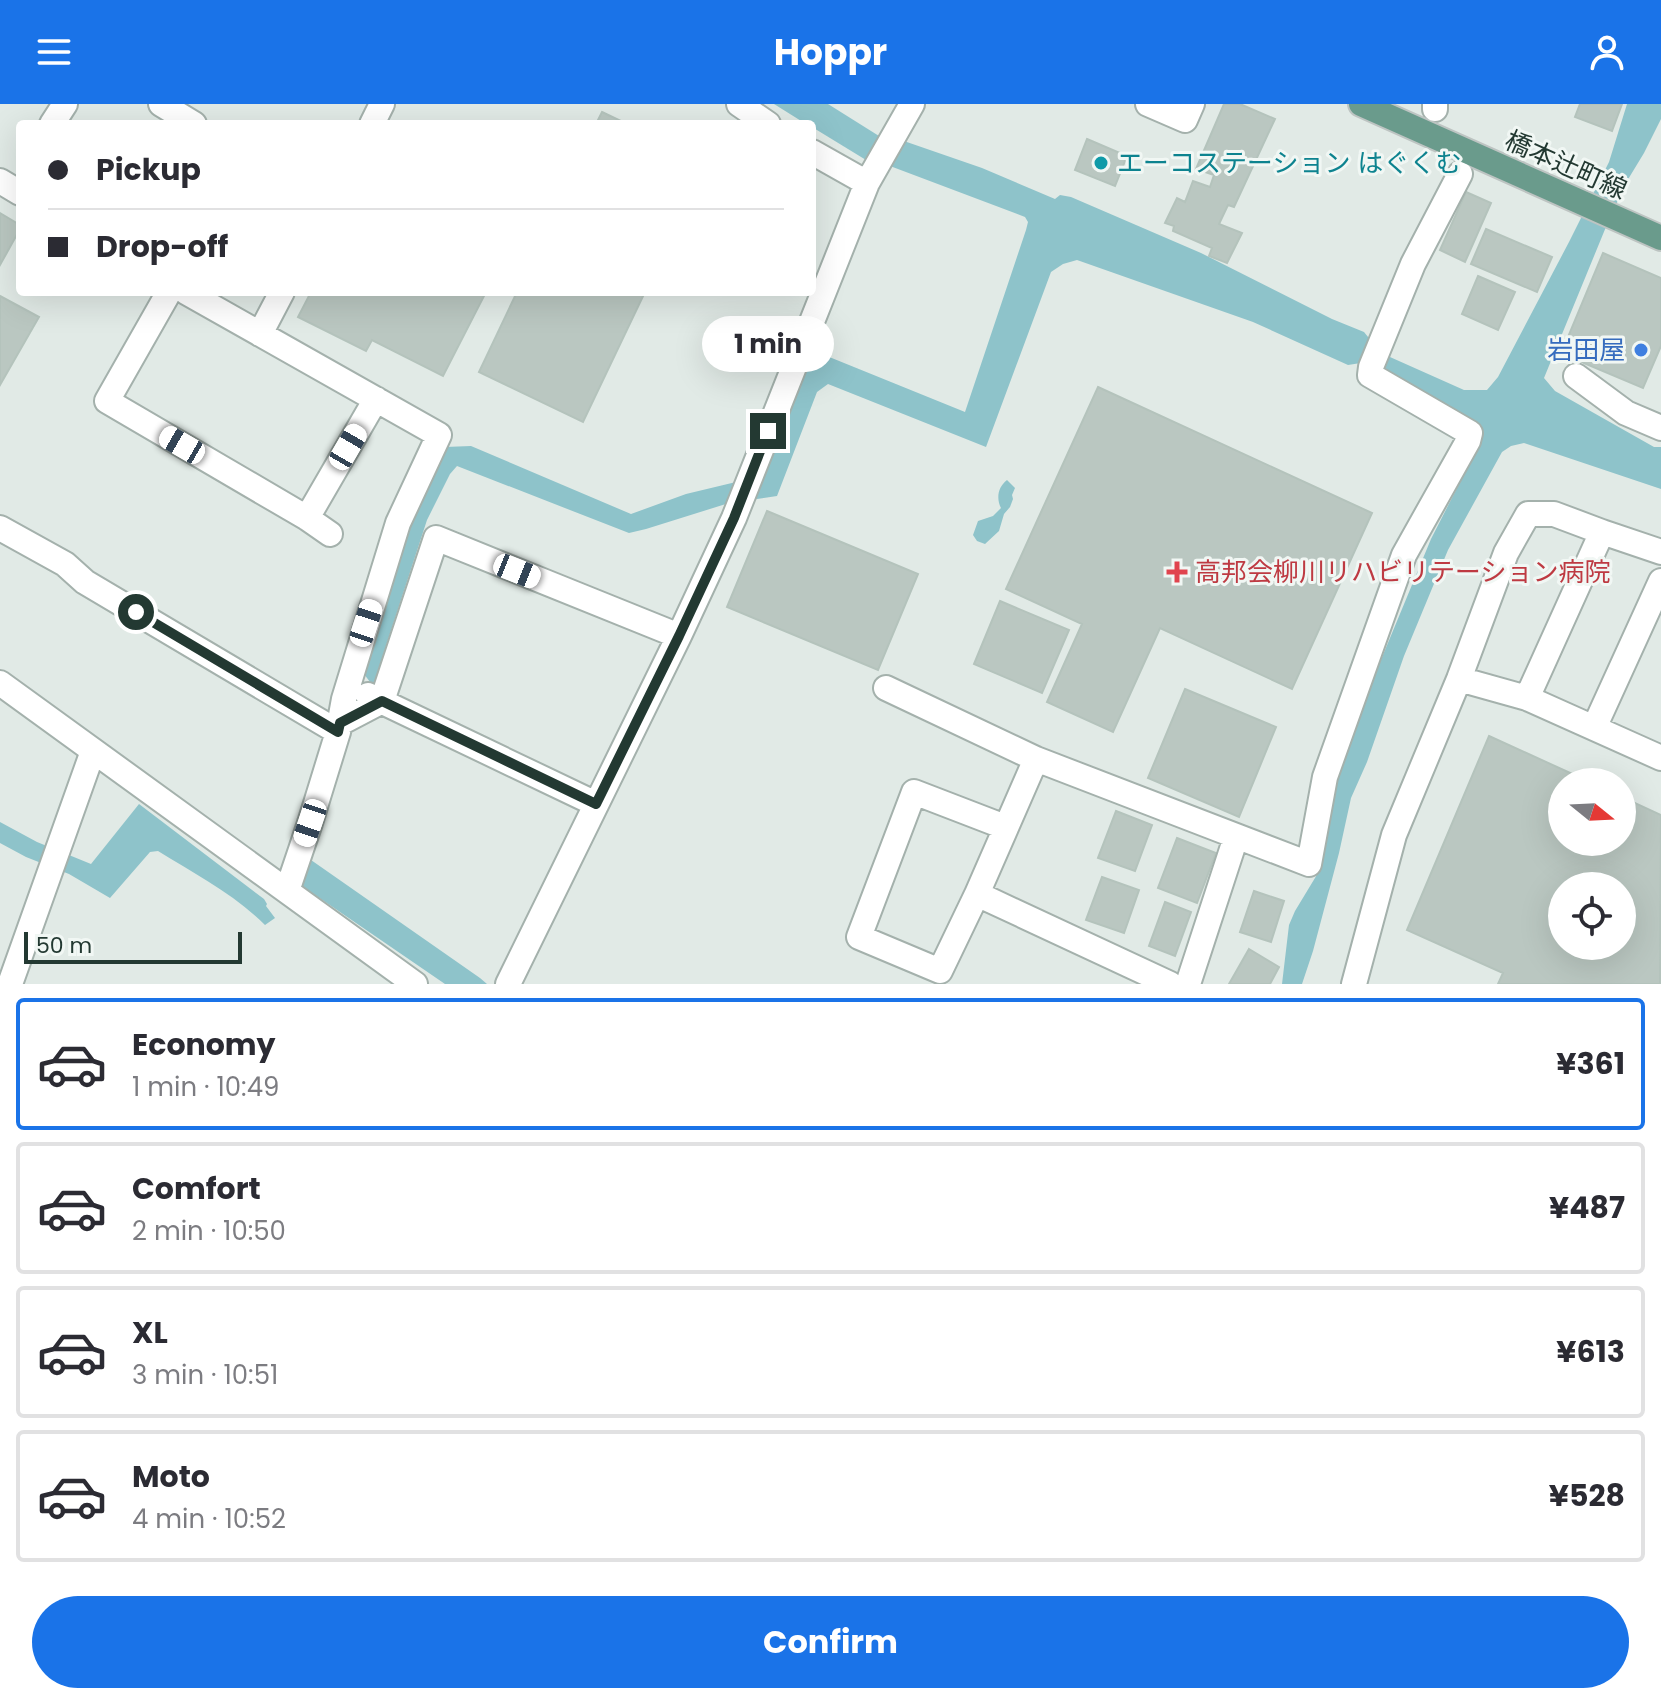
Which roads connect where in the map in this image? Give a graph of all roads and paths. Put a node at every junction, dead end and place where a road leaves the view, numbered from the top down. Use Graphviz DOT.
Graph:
graph roads {
  1 [pos="161,104"];
  2 [pos="739,104"];
  3 [pos="912,104"];
  4 [pos="1148,104"];
  5 [pos="1192,104"];
  6 [pos="1361,104"];
  7 [pos="187,120"];
  8 [pos="762,120"];
  9 [pos="816,154"];
  10 [pos="1460,174"];
  11 [pos="872,175"];
  12 [pos="1661,238"];
  13 [pos="181,296"];
  14 [pos="191,296"];
  15 [pos="280,296"];
  16 [pos="260,334"];
  17 [pos="1576,376"];
  18 [pos="376,399"];
  19 [pos="1661,428"];
  20 [pos="307,518"];
  21 [pos="0,528"];
  22 [pos="1602,532"];
  23 [pos="330,534"];
  24 [pos="1661,552"];
  25 [pos="1661,581"];
  26 [pos="679,636"];
  27 [pos="1459,679"];
  28 [pos="0,683"];
  29 [pos="348,686"];
  30 [pos="886,688"];
  31 [pos="1527,698"];
  32 [pos="382,701"];
  33 [pos="339,727"];
  34 [pos="1594,728"];
  35 [pos="93,751"];
  36 [pos="1660,754"];
  37 [pos="1036,759"];
  38 [pos="596,804"];
  39 [pos="1005,827"];
  40 [pos="1236,837"];
  41 [pos="287,891"];
  42 [pos="977,894"];
  43 [pos="10,984"];
  44 [pos="415,984"];
  45 [pos="508,984"];
  46 [pos="1170,984"];
  47 [pos="1188,984"];
  48 [pos="1354,984"];
  1 -- 7 [label="street"];
  2 -- 8 [label="street"];
  3 -- 11 [label="street"];
  4 -- 5 [label="street"];
  6 -- 12 [label="main road, 橋本辻町線"];
  9 -- 11 [label="street"];
  10 -- 40 [label="street"];
  11 -- 26 [label="street"];
  13 -- 20 [label="street"];
  14 -- 16 [label="street"];
  15 -- 16 [label="street"];
  16 -- 18 [label="street"];
  17 -- 19 [label="street"];
  18 -- 20 [label="street"];
  18 -- 29 [label="street"];
  20 -- 23 [label="street"];
  21 -- 33 [label="street"];
  22 -- 24 [label="street"];
  22 -- 27 [label="street"];
  22 -- 31 [label="street"];
  25 -- 34 [label="street"];
  26 -- 32 [label="street"];
  26 -- 38 [label="street"];
  27 -- 31 [label="street"];
  27 -- 48 [label="street"];
  28 -- 35 [label="street"];
  29 -- 32 [label="street"];
  29 -- 33 [label="street"];
  30 -- 37 [label="street"];
  31 -- 34 [label="street"];
  32 -- 33 [label="street"];
  32 -- 38 [label="street"];
  33 -- 41 [label="street"];
  34 -- 36 [label="street"];
  35 -- 41 [label="street"];
  35 -- 43 [label="street"];
  37 -- 39 [label="street"];
  37 -- 40 [label="street"];
  38 -- 45 [label="street"];
  39 -- 42 [label="street"];
  39 -- 42 [label="street"];
  40 -- 47 [label="street"];
  41 -- 44 [label="street"];
  42 -- 46 [label="street"];
}
